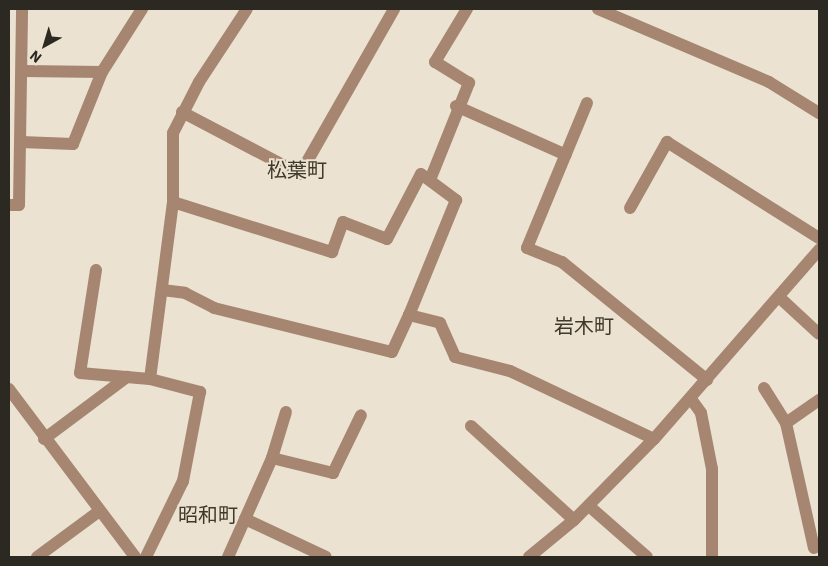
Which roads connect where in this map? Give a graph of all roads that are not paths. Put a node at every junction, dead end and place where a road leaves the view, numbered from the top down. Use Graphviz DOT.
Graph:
graph roads {
  1 [pos="22,9"];
  2 [pos="142,9"];
  3 [pos="247,9"];
  4 [pos="394,9"];
  5 [pos="468,9"];
  6 [pos="598,9"];
  7 [pos="23,71"];
  8 [pos="102,72"];
  9 [pos="587,103"];
  10 [pos="456,106"];
  11 [pos="182,112"];
  12 [pos="819,113"];
  13 [pos="21,142"];
  14 [pos="566,155"];
  15 [pos="430,180"];
  16 [pos="173,202"];
  17 [pos="9,205"];
  18 [pos="630,208"];
  19 [pos="819,238"];
  20 [pos="819,250"];
  21 [pos="96,270"];
  22 [pos="162,290"];
  23 [pos="779,297"];
  24 [pos="409,315"];
  25 [pos="819,334"];
  26 [pos="127,377"];
  27 [pos="150,379"];
  28 [pos="707,380"];
  29 [pos="764,388"];
  30 [pos="9,389"];
  31 [pos="691,399"];
  32 [pos="819,400"];
  33 [pos="286,412"];
  34 [pos="361,415"];
  35 [pos="786,423"];
  36 [pos="471,426"];
  37 [pos="44,438"];
  38 [pos="654,439"];
  39 [pos="272,458"];
  40 [pos="589,506"];
  41 [pos="98,512"];
  42 [pos="245,519"];
  43 [pos="574,520"];
  44 [pos="814,548"];
  45 [pos="37,557"];
  46 [pos="135,557"];
  47 [pos="146,557"];
  48 [pos="228,557"];
  49 [pos="326,557"];
  50 [pos="529,557"];
  51 [pos="646,557"];
  52 [pos="712,557"];
  1 -- 7 [label="street"];
  2 -- 8 [label="street"];
  3 -- 11 [label="street"];
  4 -- 11 [label="street"];
  5 -- 10 [label="street"];
  6 -- 12 [label="street"];
  7 -- 8 [label="street"];
  7 -- 13 [label="street"];
  8 -- 13 [label="street"];
  9 -- 14 [label="street"];
  10 -- 14 [label="street"];
  10 -- 15 [label="street"];
  11 -- 16 [label="street"];
  13 -- 17 [label="street"];
  14 -- 28 [label="street"];
  15 -- 16 [label="street"];
  15 -- 24 [label="street"];
  16 -- 22 [label="street"];
  18 -- 19 [label="street"];
  20 -- 23 [label="street"];
  21 -- 26 [label="street"];
  22 -- 24 [label="street"];
  22 -- 27 [label="street"];
  23 -- 25 [label="street"];
  23 -- 28 [label="street"];
  24 -- 38 [label="street"];
  26 -- 27 [label="street"];
  26 -- 37 [label="street"];
  27 -- 47 [label="street"];
  28 -- 31 [label="street"];
  29 -- 35 [label="street"];
  30 -- 37 [label="street"];
  31 -- 38 [label="street"];
  31 -- 52 [label="street"];
  32 -- 35 [label="street"];
  33 -- 39 [label="street"];
  34 -- 39 [label="street"];
  35 -- 44 [label="street"];
  36 -- 43 [label="street"];
  37 -- 41 [label="street"];
  38 -- 40 [label="street"];
  39 -- 42 [label="street"];
  40 -- 43 [label="street"];
  40 -- 51 [label="street"];
  41 -- 45 [label="street"];
  41 -- 46 [label="street"];
  42 -- 48 [label="street"];
  42 -- 49 [label="street"];
  43 -- 50 [label="street"];
}
